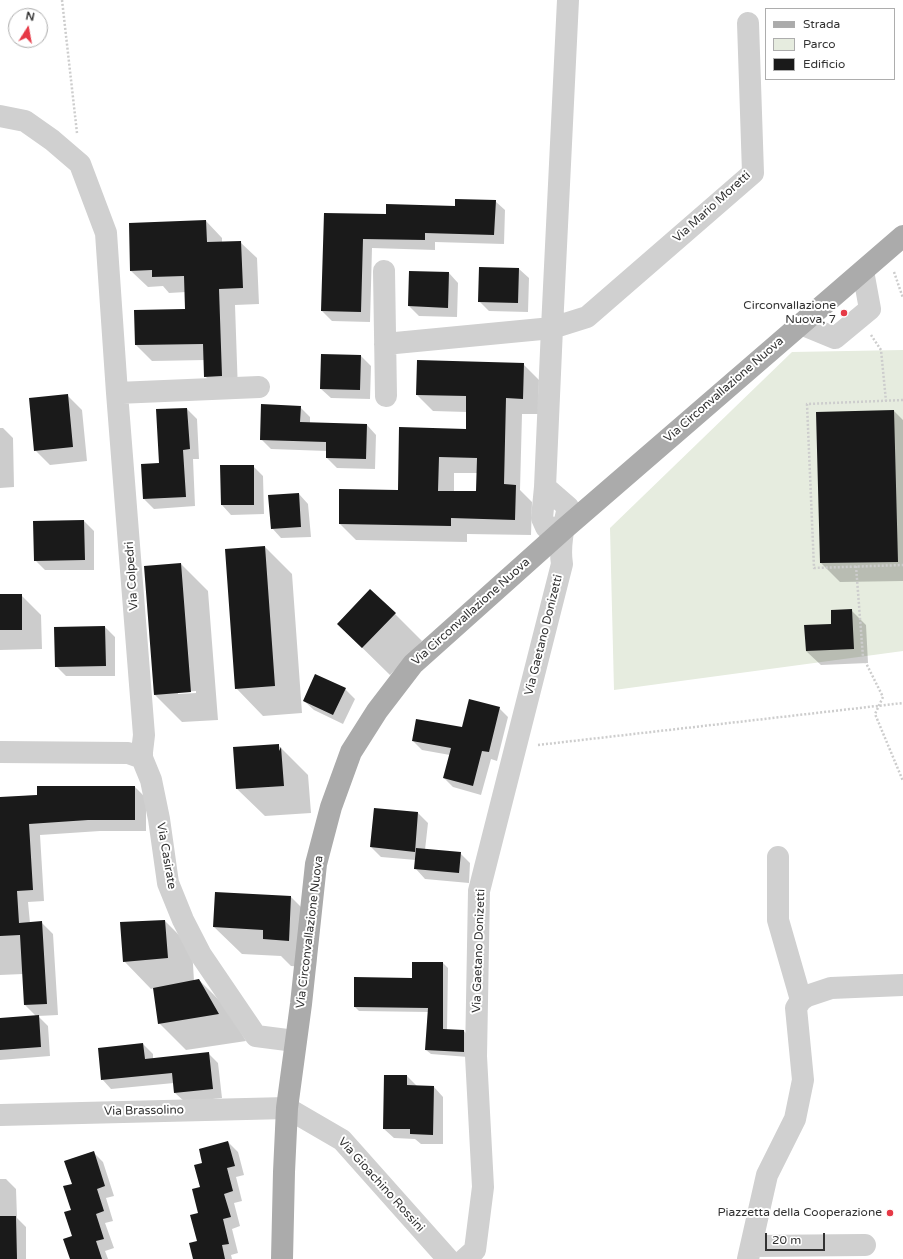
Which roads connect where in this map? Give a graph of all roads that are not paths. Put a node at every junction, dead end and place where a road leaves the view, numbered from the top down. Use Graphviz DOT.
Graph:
graph roads {
  1 [pos="568,0"];
  2 [pos="748,23"];
  3 [pos="0,116"];
  4 [pos="903,236"];
  5 [pos="384,271"];
  6 [pos="862,271"];
  7 [pos="801,324"];
  8 [pos="552,328"];
  9 [pos="385,344"];
  10 [pos="259,387"];
  11 [pos="117,393"];
  12 [pos="386,396"];
  13 [pos="564,529"];
  14 [pos="0,752"];
  15 [pos="142,758"];
  16 [pos="778,857"];
  17 [pos="903,985"];
  18 [pos="801,1000"];
  19 [pos="295,1041"];
  20 [pos="287,1108"];
  21 [pos="0,1115"];
  22 [pos="865,1245"];
  23 [pos="750,1252"];
  24 [pos="282,1259"];
  25 [pos="448,1259"];
  26 [pos="465,1259"];
  1 -- 8 [label="street"];
  2 -- 8 [label="street, Via Mario Moretti"];
  3 -- 11 [label="street, Via Colpedri"];
  4 -- 6 [label="main road, Via Circonvallazione Nuova"];
  5 -- 9 [label="street"];
  6 -- 7 [label="main road, Via Circonvallazione Nuova"];
  6 -- 7 [label="street"];
  7 -- 13 [label="main road, Via Circonvallazione Nuova"];
  8 -- 9 [label="street, Via Mario Moretti"];
  8 -- 13 [label="street"];
  9 -- 12 [label="street"];
  10 -- 11 [label="street"];
  11 -- 15 [label="street, Via Colpedri"];
  13 -- 19 [label="main road, Via Circonvallazione Nuova"];
  13 -- 26 [label="street, Via Gaetano Donizetti"];
  14 -- 15 [label="street"];
  15 -- 19 [label="street, Via Casirate"];
  16 -- 18 [label="street"];
  17 -- 18 [label="street"];
  18 -- 23 [label="street"];
  19 -- 20 [label="main road, Via Circonvallazione Nuova"];
  20 -- 21 [label="street, Via Brassolino"];
  20 -- 24 [label="main road, Via Circonvallazione Nuova"];
  20 -- 25 [label="street, Via Gioachino Rossini"];
  22 -- 23 [label="street"];
}
